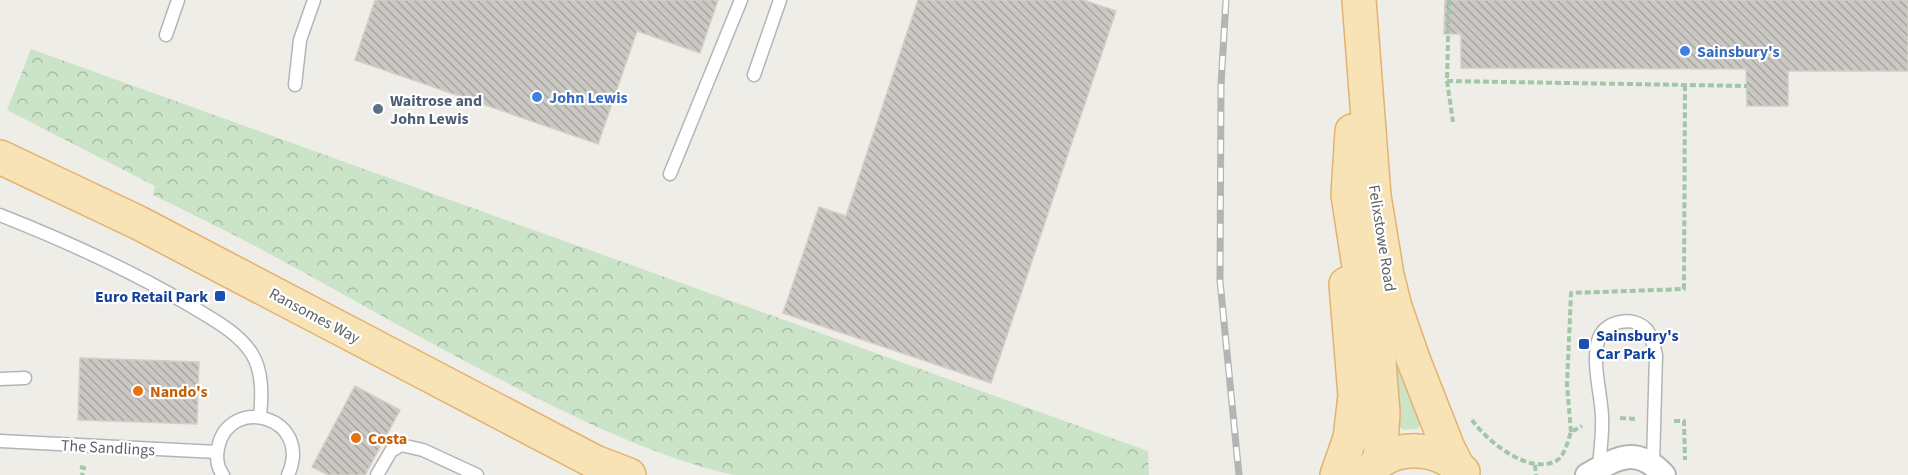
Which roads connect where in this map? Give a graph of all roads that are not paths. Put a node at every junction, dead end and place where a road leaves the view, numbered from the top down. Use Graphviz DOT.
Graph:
graph roads {
  1 [pos="178,0"];
  2 [pos="314,0"];
  3 [pos="741,0"];
  4 [pos="780,0"];
  5 [pos="1359,0"];
  6 [pos="166,34"];
  7 [pos="754,75"];
  8 [pos="295,85"];
  9 [pos="0,157"];
  10 [pos="670,174"];
  11 [pos="1348,195"];
  12 [pos="0,215"];
  13 [pos="25,378"];
  14 [pos="0,379"];
  15 [pos="260,417"];
  16 [pos="0,441"];
  17 [pos="217,452"];
  18 [pos="1373,468"];
  19 [pos="1667,468"];
  20 [pos="1461,470"];
  21 [pos="1593,471"];
  22 [pos="292,472"];
  23 [pos="221,474"];
  24 [pos="377,475"];
  25 [pos="477,475"];
  26 [pos="629,475"];
  27 [pos="1337,475"];
  1 -- 6 [label="lane"];
  2 -- 8 [label="lane"];
  3 -- 10 [label="lane"];
  4 -- 7 [label="lane"];
  5 -- 11 [label="main road, Felixstowe Road"];
  5 -- 20 [label="main road, Felixstowe Road"];
  9 -- 26 [label="main road, Ransomes Way"];
  11 -- 18 [label="main road, Felixstowe Road"];
  11 -- 27 [label="main road"];
  12 -- 15 [label="lane"];
  13 -- 14 [label="lane"];
  15 -- 17 [label="lane"];
  15 -- 22 [label="lane"];
  16 -- 17 [label="lane, The Sandlings"];
  17 -- 23 [label="lane"];
  18 -- 20 [label="main road"];
  19 -- 21 [label="street"];
  19 -- 21 [label="lane"];
  24 -- 25 [label="lane"];
}
